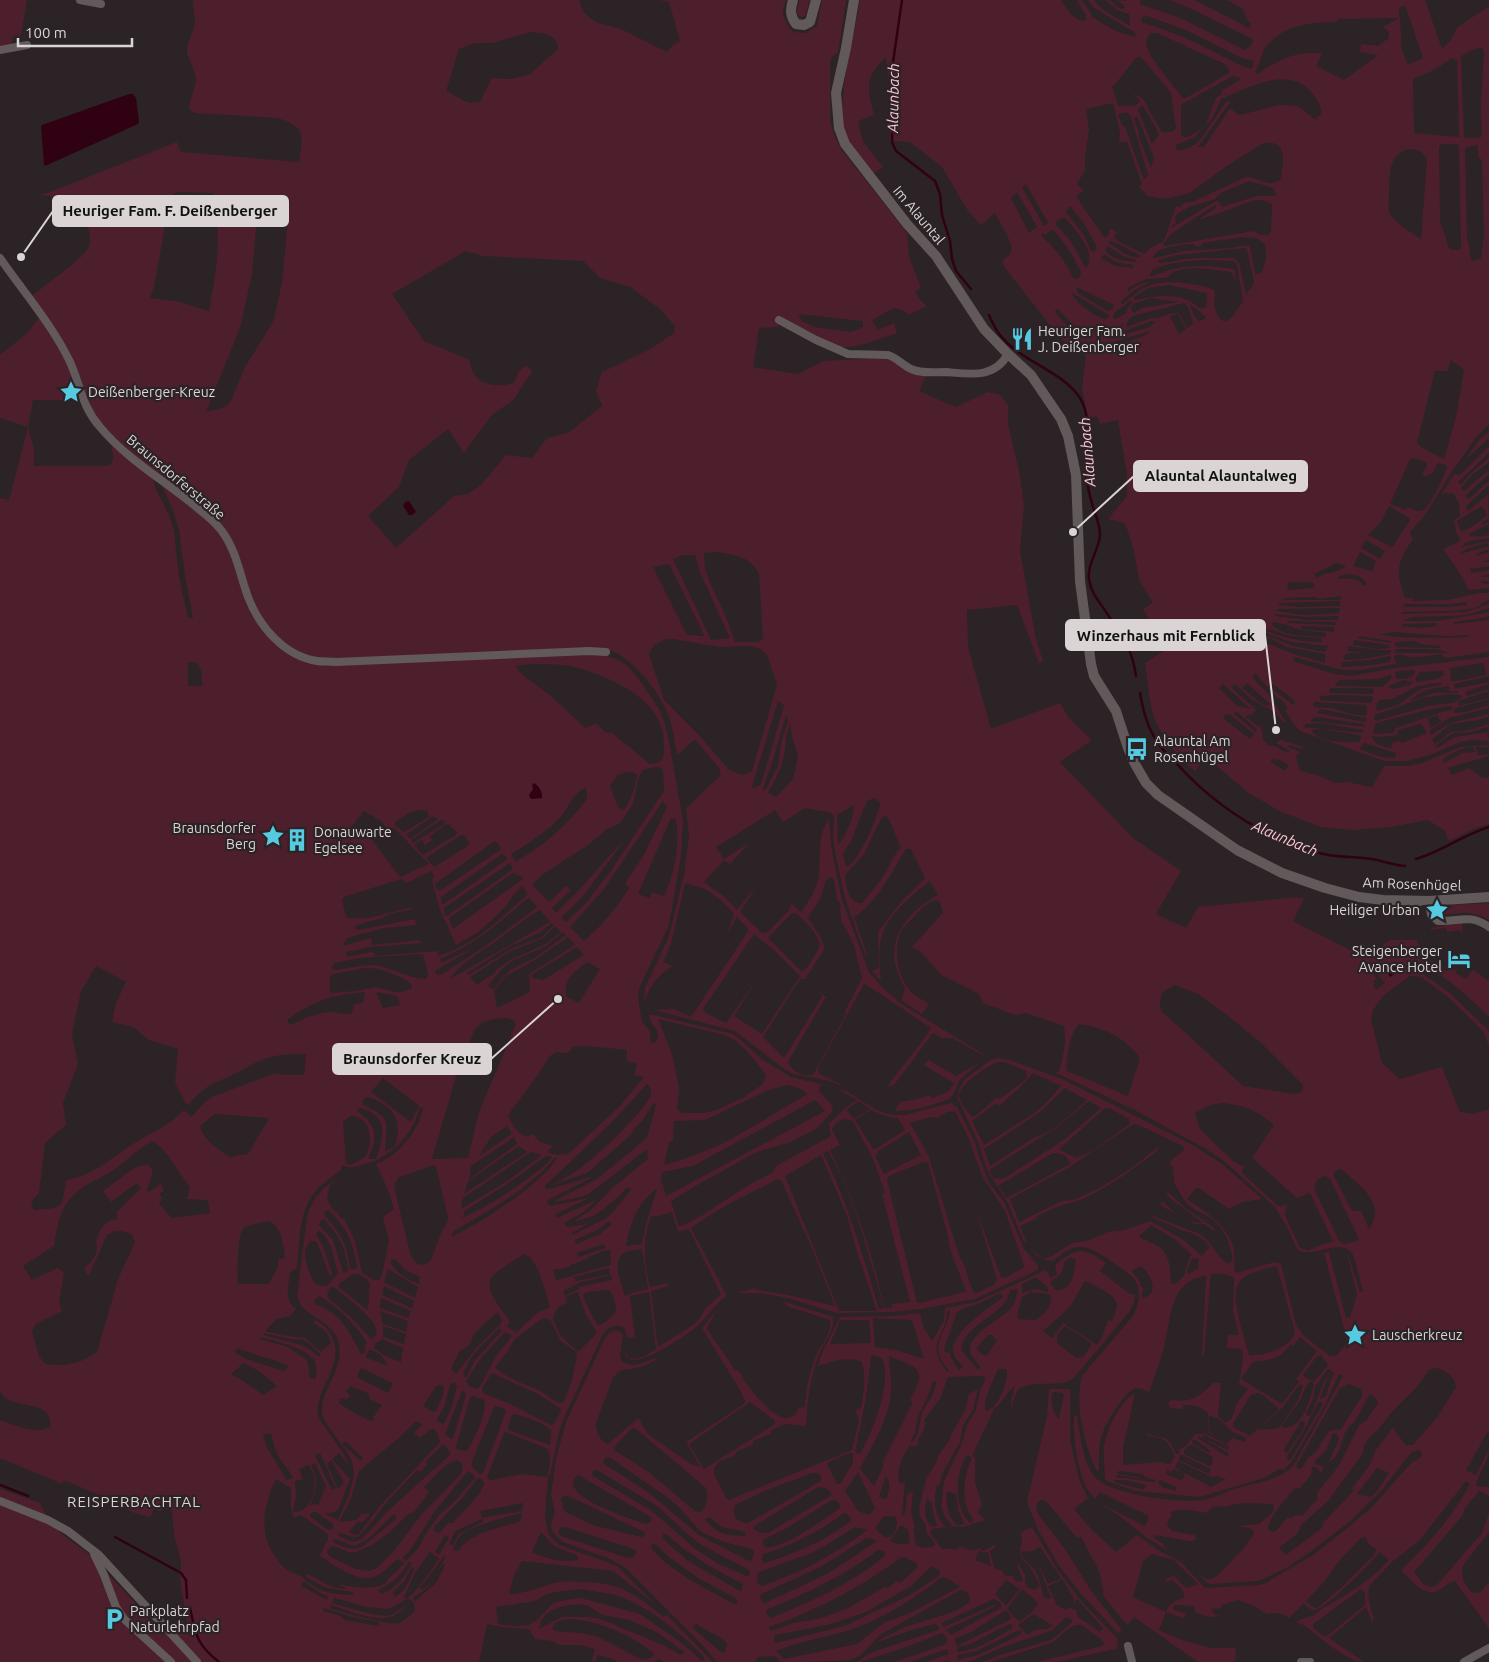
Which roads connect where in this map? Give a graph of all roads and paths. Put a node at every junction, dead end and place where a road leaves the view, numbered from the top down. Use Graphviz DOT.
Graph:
graph roads {
  1 [pos="80,0"];
  2 [pos="793,0"];
  3 [pos="816,0"];
  4 [pos="854,0"];
  5 [pos="101,4"];
  6 [pos="27,45"];
  7 [pos="0,50"];
  8 [pos="0,258"];
  9 [pos="779,320"];
  10 [pos="1008,354"];
  11 [pos="1061,419"];
  12 [pos="606,652"];
  13 [pos="1489,897"];
  14 [pos="1429,901"];
  15 [pos="1489,927"];
  16 [pos="0,1501"];
  17 [pos="92,1549"];
  18 [pos="1128,1646"];
  19 [pos="1489,1648"];
  20 [pos="171,1662"];
  21 [pos="197,1662"];
  22 [pos="1132,1662"];
  23 [pos="1302,1662"];
  24 [pos="1310,1662"];
  25 [pos="1464,1662"];
  1 -- 5 [label="street"];
  2 -- 3 [label="street"];
  4 -- 10 [label="street, Im Alauntal"];
  6 -- 7 [label="street"];
  8 -- 12 [label="street, Braunsdorferstraße"];
  9 -- 10 [label="street"];
  10 -- 11 [label="street, Im Alauntal"];
  11 -- 14 [label="street, Am Rosenhügel"];
  13 -- 14 [label="street, Am Rosenhügel"];
  14 -- 15 [label="street"];
  16 -- 17 [label="street"];
  17 -- 20 [label="street"];
  17 -- 21 [label="street"];
  18 -- 22 [label="street"];
  19 -- 25 [label="street"];
  23 -- 24 [label="street"];
}
